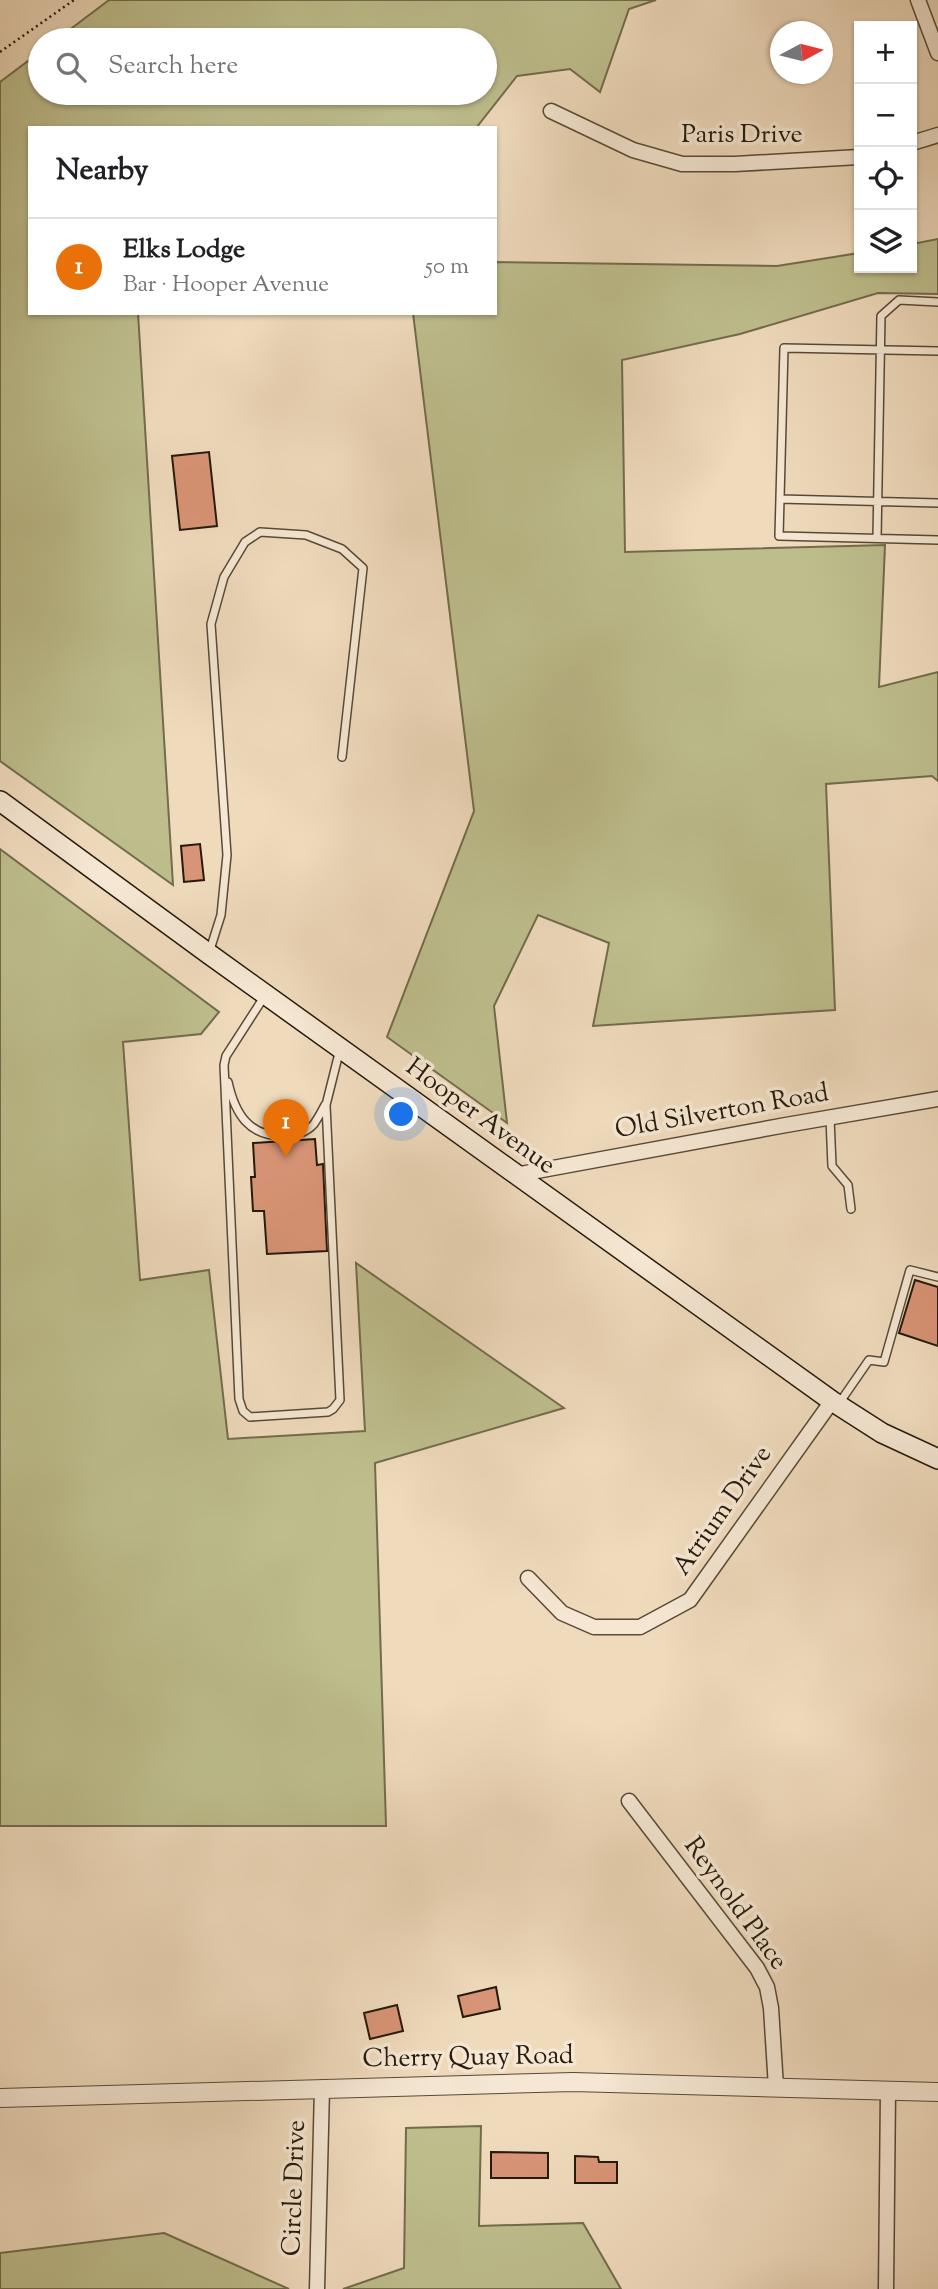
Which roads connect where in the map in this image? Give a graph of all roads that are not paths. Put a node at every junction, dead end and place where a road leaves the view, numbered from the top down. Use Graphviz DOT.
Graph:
graph roads {
  1 [pos="918,0"];
  2 [pos="938,53"];
  3 [pos="551,111"];
  4 [pos="938,135"];
  5 [pos="917,142"];
  6 [pos="854,158"];
  7 [pos="938,302"];
  8 [pos="880,350"];
  9 [pos="938,351"];
  10 [pos="780,499"];
  11 [pos="877,501"];
  12 [pos="938,503"];
  13 [pos="877,538"];
  14 [pos="938,540"];
  15 [pos="342,757"];
  16 [pos="0,801"];
  17 [pos="209,954"];
  18 [pos="265,994"];
  19 [pos="340,1049"];
  20 [pos="223,1065"];
  21 [pos="938,1099"];
  22 [pos="326,1105"];
  23 [pos="830,1117"];
  24 [pos="515,1175"];
  25 [pos="851,1209"];
  26 [pos="938,1277"];
  27 [pos="835,1403"];
  28 [pos="938,1460"];
  29 [pos="528,1578"];
  30 [pos="629,1801"];
  31 [pos="776,2087"];
  32 [pos="322,2088"];
  33 [pos="888,2091"];
  34 [pos="938,2092"];
  35 [pos="0,2098"];
  36 [pos="317,2289"];
  37 [pos="886,2289"];
  1 -- 2 [label="street"];
  3 -- 6 [label="street, Paris Drive"];
  4 -- 5 [label="street"];
  7 -- 8 [label="lane"];
  8 -- 9 [label="lane"];
  8 -- 10 [label="lane"];
  8 -- 11 [label="lane"];
  10 -- 11 [label="lane"];
  10 -- 13 [label="lane"];
  11 -- 12 [label="lane"];
  11 -- 13 [label="lane"];
  13 -- 14 [label="lane"];
  15 -- 17 [label="lane"];
  16 -- 17 [label="main road, Hooper Avenue"];
  17 -- 18 [label="main road, Hooper Avenue"];
  18 -- 19 [label="main road, Hooper Avenue"];
  18 -- 20 [label="lane"];
  19 -- 22 [label="lane"];
  19 -- 24 [label="main road, Hooper Avenue"];
  20 -- 22 [label="lane"];
  20 -- 22 [label="lane"];
  21 -- 23 [label="street, Old Silverton Road"];
  23 -- 24 [label="street, Old Silverton Road"];
  23 -- 25 [label="lane"];
  24 -- 27 [label="main road, Hooper Avenue"];
  26 -- 27 [label="lane"];
  27 -- 28 [label="main road, Hooper Avenue"];
  27 -- 29 [label="street, Atrium Drive"];
  30 -- 31 [label="street, Reynold Place"];
  31 -- 32 [label="street, Cherry Quay Road"];
  31 -- 33 [label="street, Cherry Quay Road"];
  32 -- 35 [label="street, Cherry Quay Road"];
  32 -- 36 [label="street, Circle Drive"];
  33 -- 34 [label="street, Cherry Quay Road"];
  33 -- 37 [label="street"];
}
